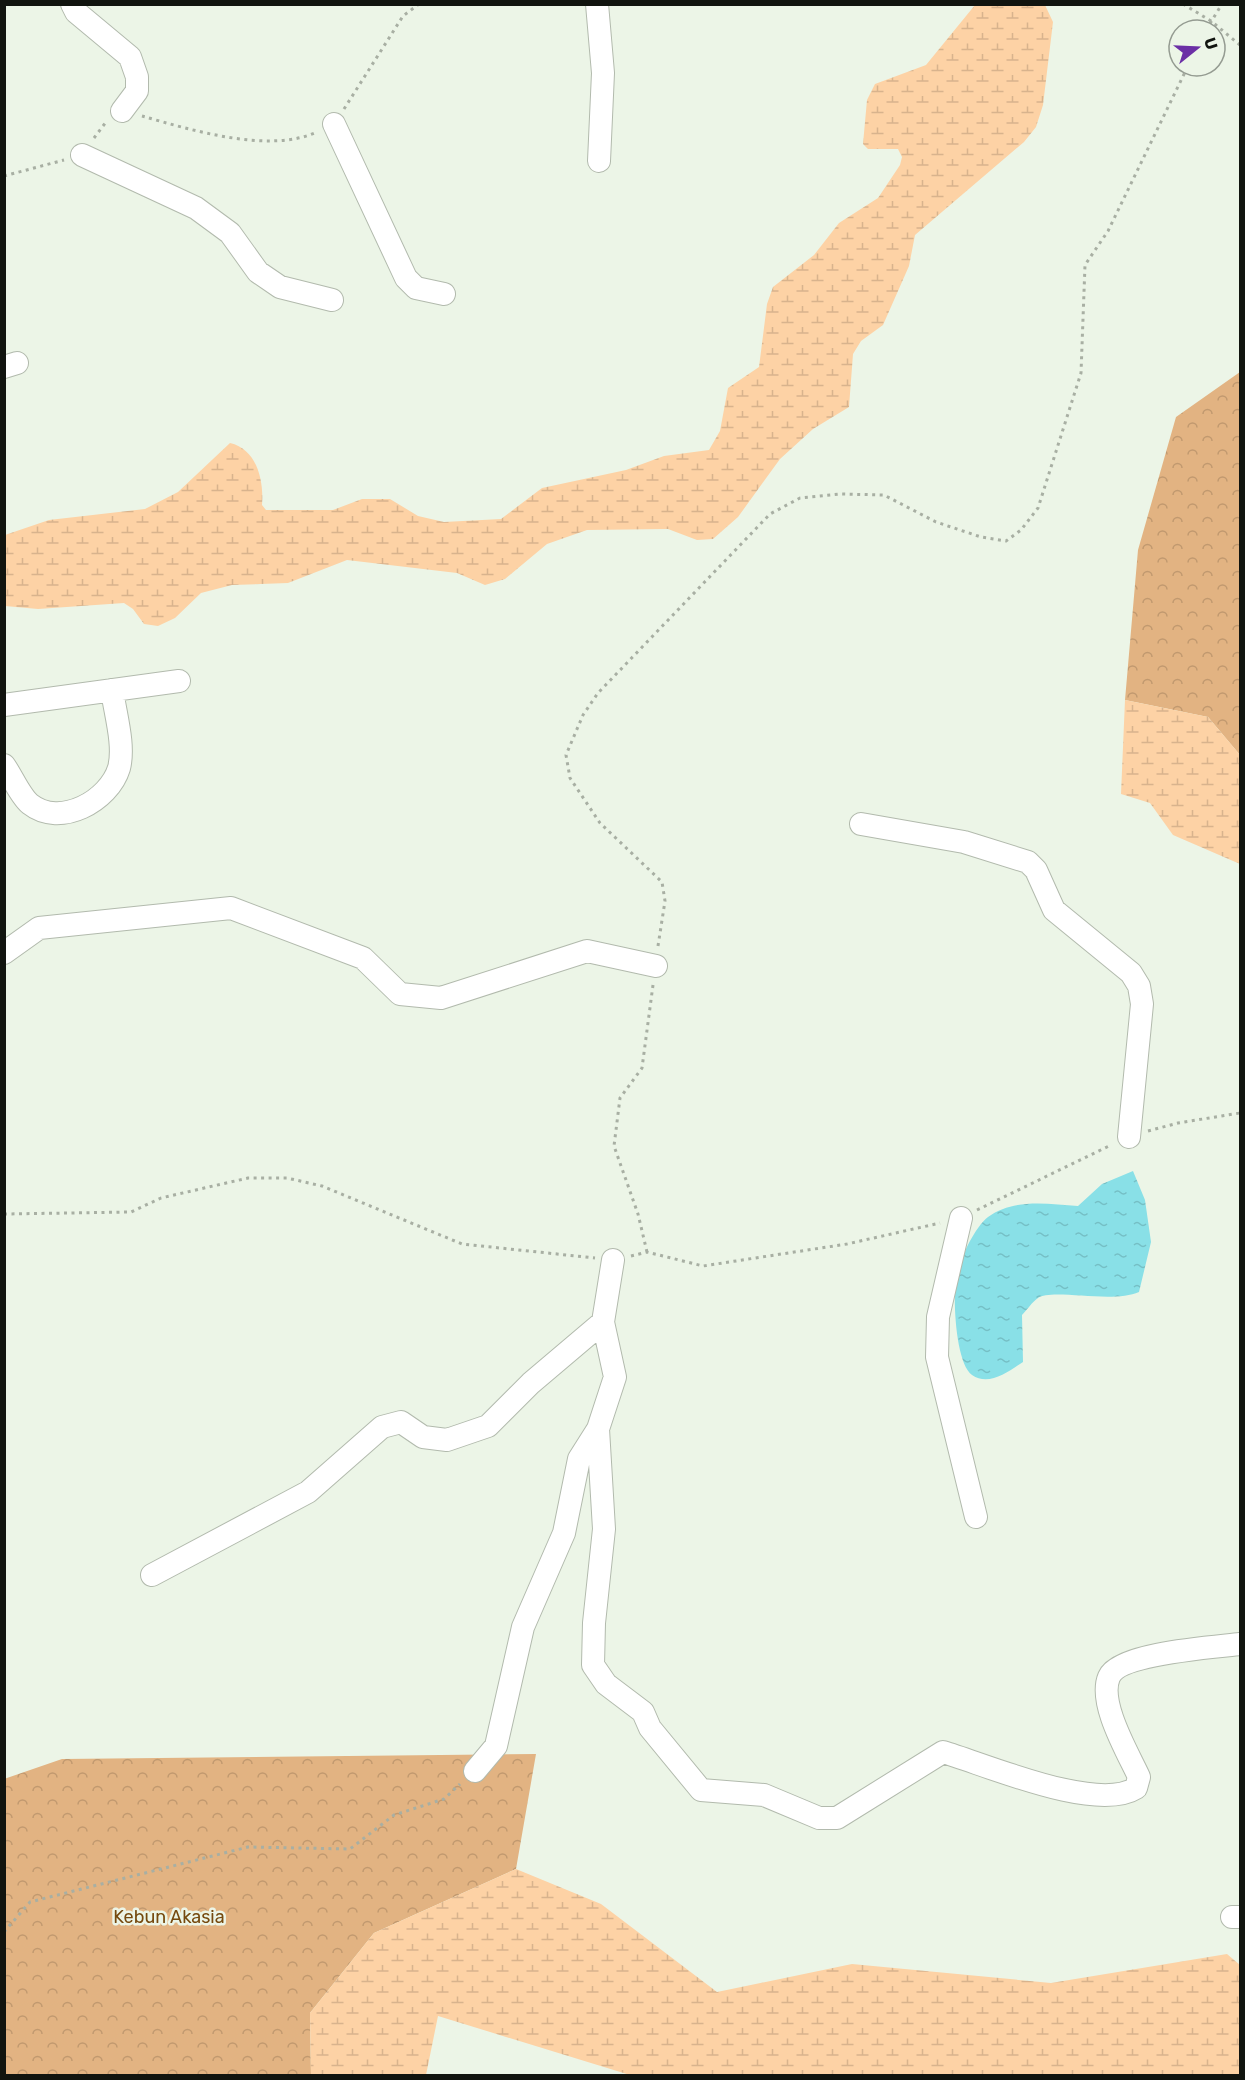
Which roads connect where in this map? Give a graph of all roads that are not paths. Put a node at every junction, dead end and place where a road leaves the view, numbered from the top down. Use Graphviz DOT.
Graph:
graph roads {
  1 [pos="72,4"];
  2 [pos="597,4"];
  3 [pos="122,111"];
  4 [pos="334,124"];
  5 [pos="82,155"];
  6 [pos="599,161"];
  7 [pos="444,294"];
  8 [pos="332,300"];
  9 [pos="179,681"];
  10 [pos="112,690"];
  11 [pos="4,705"];
  12 [pos="4,765"];
  13 [pos="861,824"];
  14 [pos="4,953"];
  15 [pos="656,966"];
  16 [pos="1129,1137"];
  17 [pos="961,1218"];
  18 [pos="612,1260"];
  19 [pos="603,1322"];
  20 [pos="598,1429"];
  21 [pos="976,1517"];
  22 [pos="152,1575"];
  23 [pos="1240,1644"];
  24 [pos="475,1771"];
  1 -- 3 [label="lane"];
  2 -- 6 [label="lane"];
  4 -- 7 [label="lane"];
  5 -- 8 [label="lane"];
  9 -- 10 [label="lane"];
  10 -- 11 [label="lane"];
  10 -- 12 [label="lane"];
  13 -- 16 [label="lane"];
  14 -- 15 [label="lane"];
  17 -- 21 [label="lane"];
  18 -- 19 [label="lane"];
  19 -- 20 [label="lane"];
  19 -- 22 [label="lane"];
  20 -- 23 [label="lane"];
  20 -- 24 [label="lane"];
}
